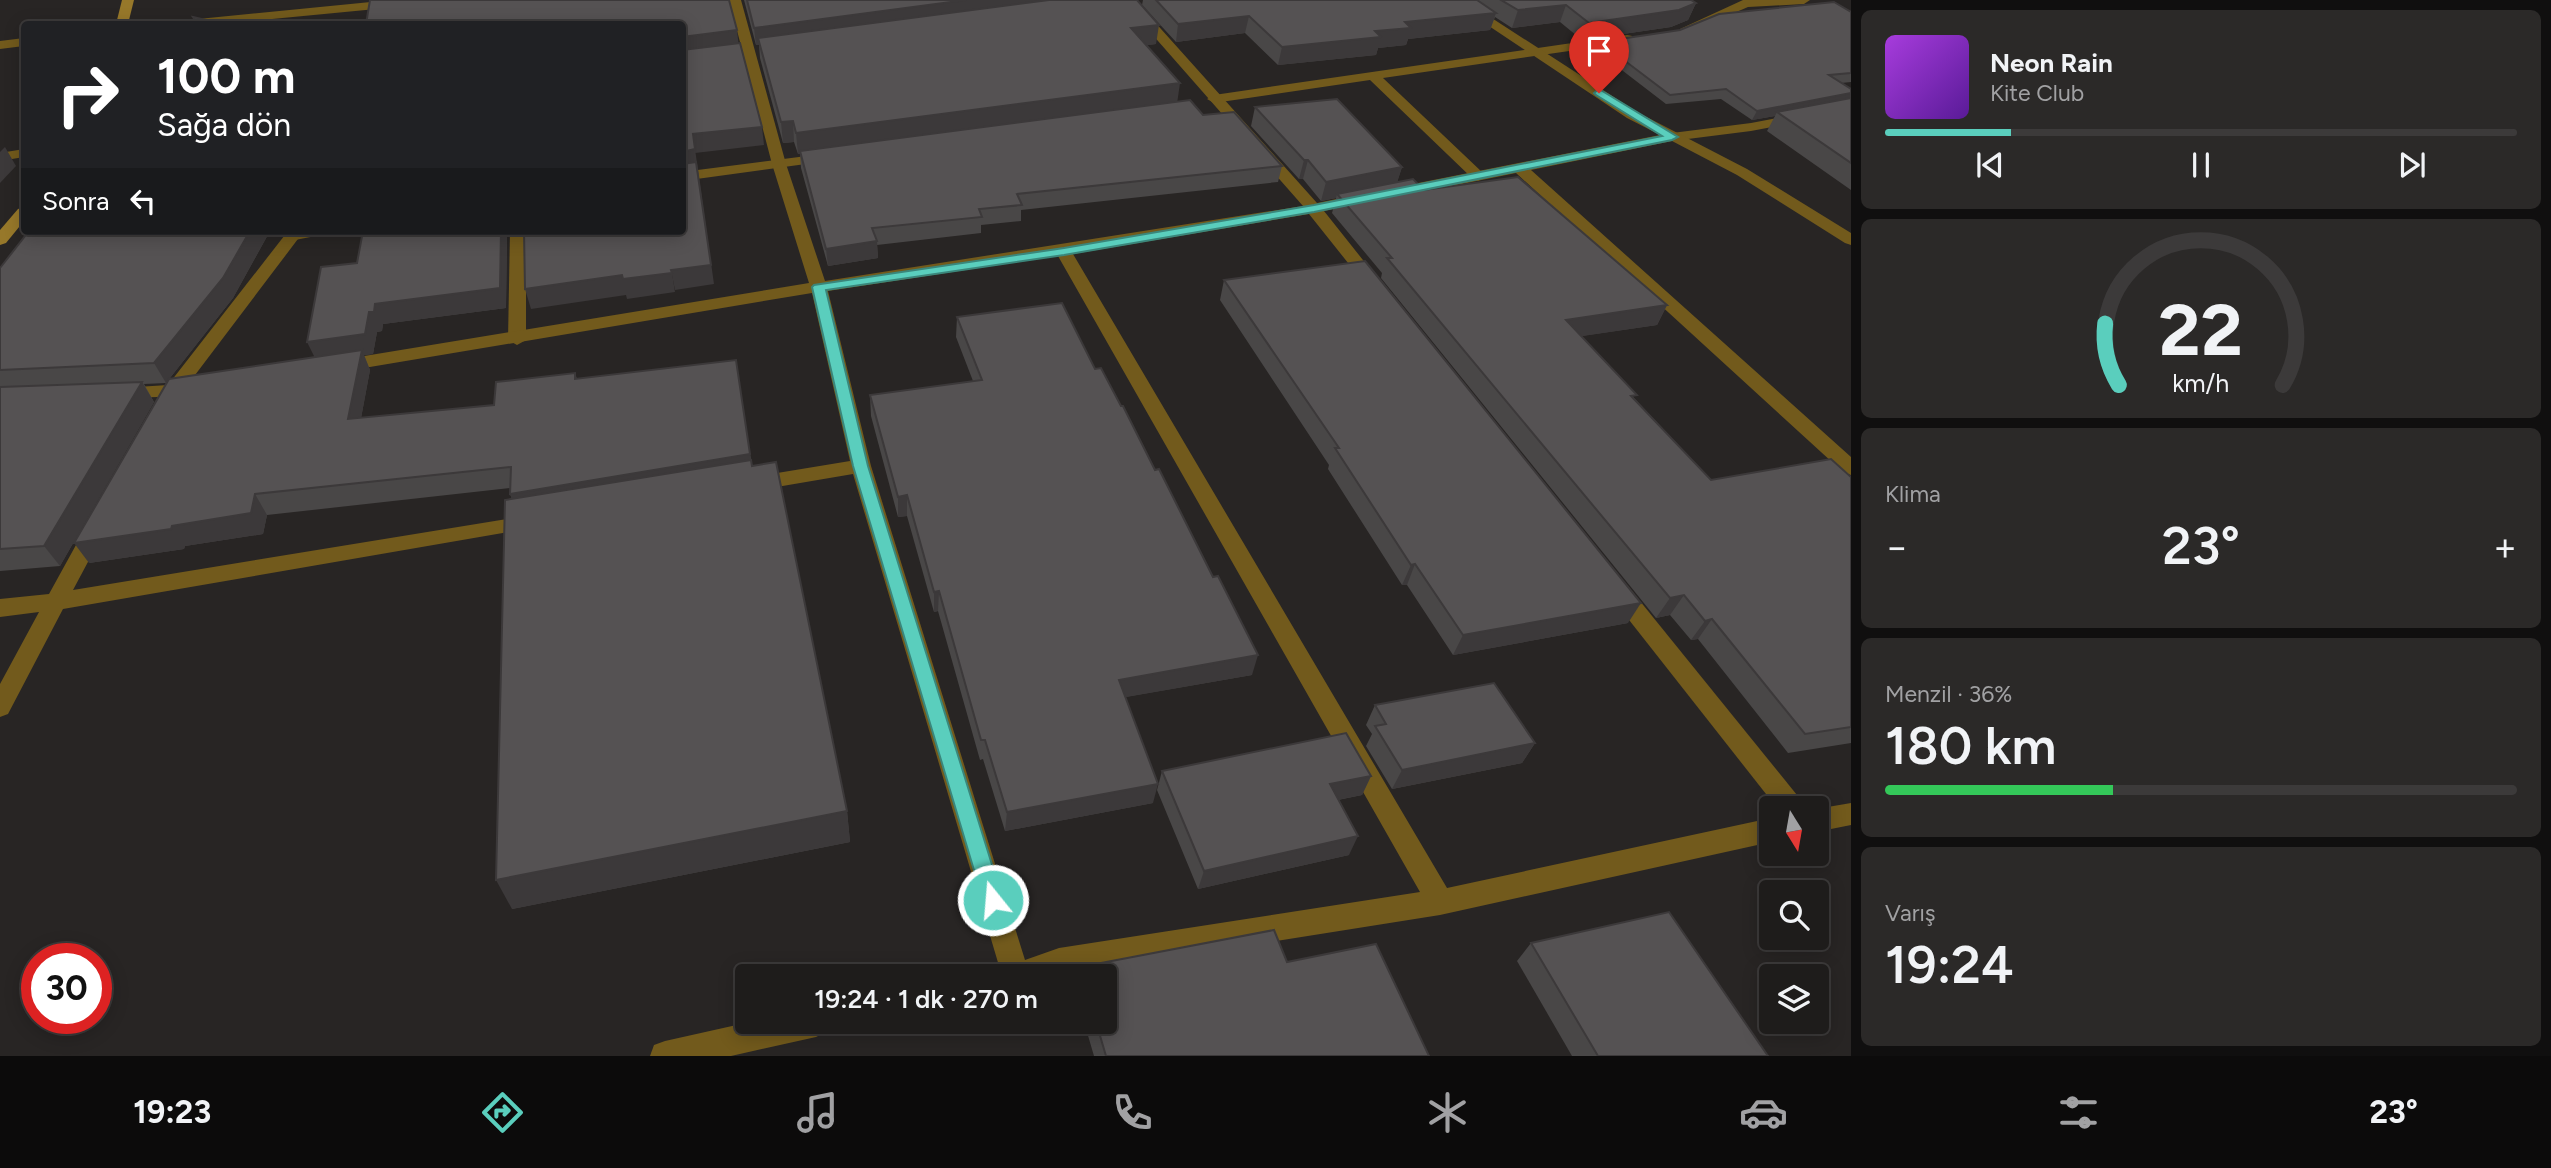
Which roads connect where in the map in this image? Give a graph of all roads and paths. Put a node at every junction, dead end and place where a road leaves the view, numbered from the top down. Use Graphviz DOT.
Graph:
graph roads {
  1 [pos="128,0"];
  2 [pos="428,0"];
  3 [pos="736,0"];
  4 [pos="1455,0"];
  5 [pos="1804,0"];
  6 [pos="1128,2"];
  7 [pos="123,21"];
  8 [pos="218,21"];
  9 [pos="1675,33"];
  10 [pos="1634,38"];
  11 [pos="21,43"];
  12 [pos="0,45"];
  13 [pos="1539,52"];
  14 [pos="1374,77"];
  15 [pos="1213,104"];
  16 [pos="1851,108"];
  17 [pos="1672,137"];
  18 [pos="21,154"];
  19 [pos="847,155"];
  20 [pos="0,157"];
  21 [pos="779,164"];
  22 [pos="1520,168"];
  23 [pos="686,176"];
  24 [pos="1478,176"];
  25 [pos="1314,209"];
  26 [pos="21,216"];
  27 [pos="294,235"];
  28 [pos="518,235"];
  29 [pos="0,240"];
  30 [pos="1851,240"];
  31 [pos="1064,251"];
  32 [pos="819,287"];
  33 [pos="1383,296"];
  34 [pos="517,340"];
  35 [pos="324,369"];
  36 [pos="213,385"];
  37 [pos="172,392"];
  38 [pos="106,395"];
  39 [pos="158,415"];
  40 [pos="861,466"];
  41 [pos="1851,468"];
  42 [pos="727,489"];
  43 [pos="106,509"];
  44 [pos="552,519"];
  45 [pos="1609,579"];
  46 [pos="54,602"];
  47 [pos="0,608"];
  48 [pos="0,707"];
  49 [pos="1782,796"];
  50 [pos="1851,814"];
  51 [pos="1829,818"];
  52 [pos="1759,833"];
  53 [pos="1440,902"];
  54 [pos="1013,964"];
  55 [pos="1053,964"];
  56 [pos="763,1034"];
  57 [pos="665,1056"];
  1 -- 7 [label="street"];
  2 -- 8 [label="street"];
  3 -- 21 [label="street"];
  4 -- 13 [label="street"];
  5 -- 9 [label="street"];
  6 -- 15 [label="street"];
  10 -- 13 [label="street"];
  11 -- 12 [label="street"];
  13 -- 14 [label="street"];
  13 -- 17 [label="street"];
  14 -- 15 [label="street"];
  14 -- 24 [label="street"];
  15 -- 25 [label="street"];
  16 -- 17 [label="street"];
  17 -- 22 [label="street"];
  17 -- 30 [label="street"];
  18 -- 20 [label="street"];
  19 -- 21 [label="street"];
  21 -- 23 [label="street"];
  21 -- 32 [label="street"];
  22 -- 24 [label="street"];
  22 -- 41 [label="street"];
  24 -- 25 [label="street"];
  25 -- 31 [label="street"];
  25 -- 33 [label="street"];
  26 -- 29 [label="street"];
  27 -- 37 [label="street"];
  28 -- 34 [label="street"];
  31 -- 32 [label="street"];
  31 -- 53 [label="street"];
  32 -- 34 [label="street"];
  32 -- 40 [label="street"];
  34 -- 35 [label="street"];
  36 -- 37 [label="street"];
  37 -- 38 [label="street"];
  37 -- 39 [label="street"];
  40 -- 42 [label="street"];
  40 -- 54 [label="street"];
  43 -- 46 [label="street"];
  44 -- 46 [label="street"];
  45 -- 49 [label="street"];
  46 -- 47 [label="street"];
  46 -- 48 [label="street"];
  50 -- 51 [label="street"];
  52 -- 53 [label="street"];
  53 -- 55 [label="street"];
  56 -- 57 [label="street"];
}
